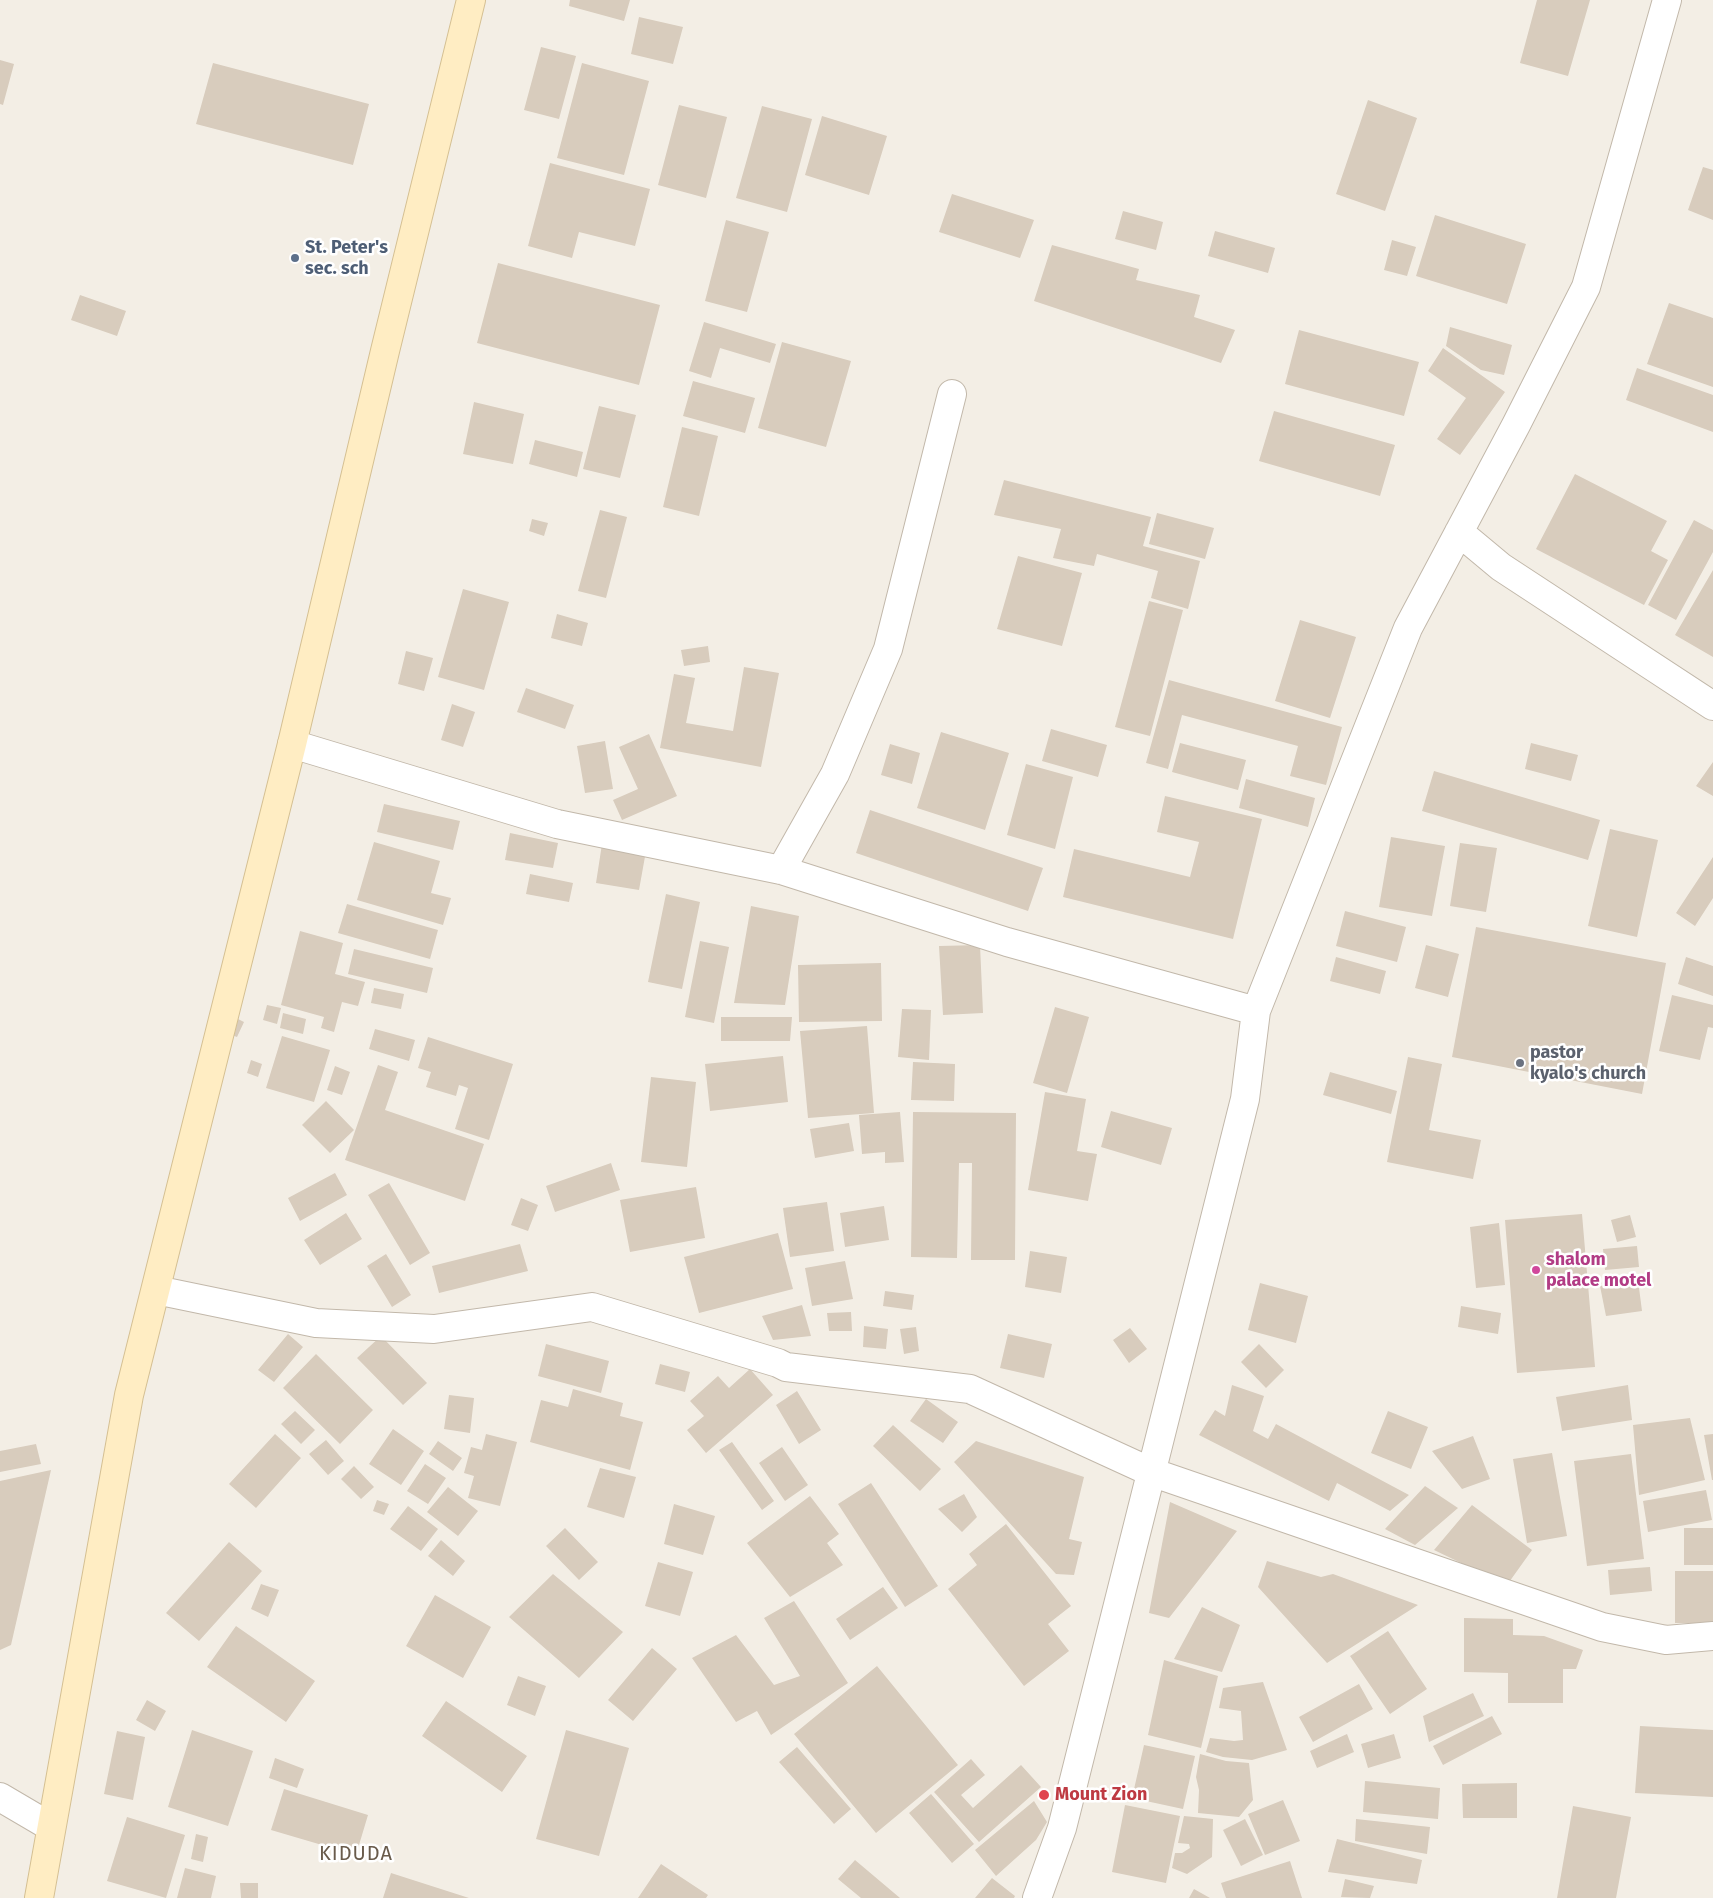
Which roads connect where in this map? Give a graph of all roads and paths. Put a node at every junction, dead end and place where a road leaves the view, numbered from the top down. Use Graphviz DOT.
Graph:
graph roads {
  1 [pos="471,0"];
  2 [pos="1667,0"];
  3 [pos="952,394"];
  4 [pos="1460,532"];
  5 [pos="1713,706"];
  6 [pos="292,744"];
  7 [pos="781,870"];
  8 [pos="1256,1011"];
  9 [pos="156,1290"];
  10 [pos="1151,1472"];
  11 [pos="1713,1636"];
  12 [pos="0,1797"];
  13 [pos="51,1827"];
  14 [pos="39,1898"];
  15 [pos="1036,1898"];
  1 -- 6 [label="street"];
  2 -- 4 [label="street"];
  3 -- 7 [label="street"];
  4 -- 5 [label="street"];
  4 -- 8 [label="street"];
  6 -- 7 [label="street"];
  6 -- 9 [label="street"];
  7 -- 8 [label="street"];
  8 -- 10 [label="street"];
  9 -- 10 [label="street"];
  9 -- 13 [label="street"];
  10 -- 11 [label="street"];
  10 -- 15 [label="street"];
  12 -- 13 [label="street"];
  13 -- 14 [label="street"];
}
